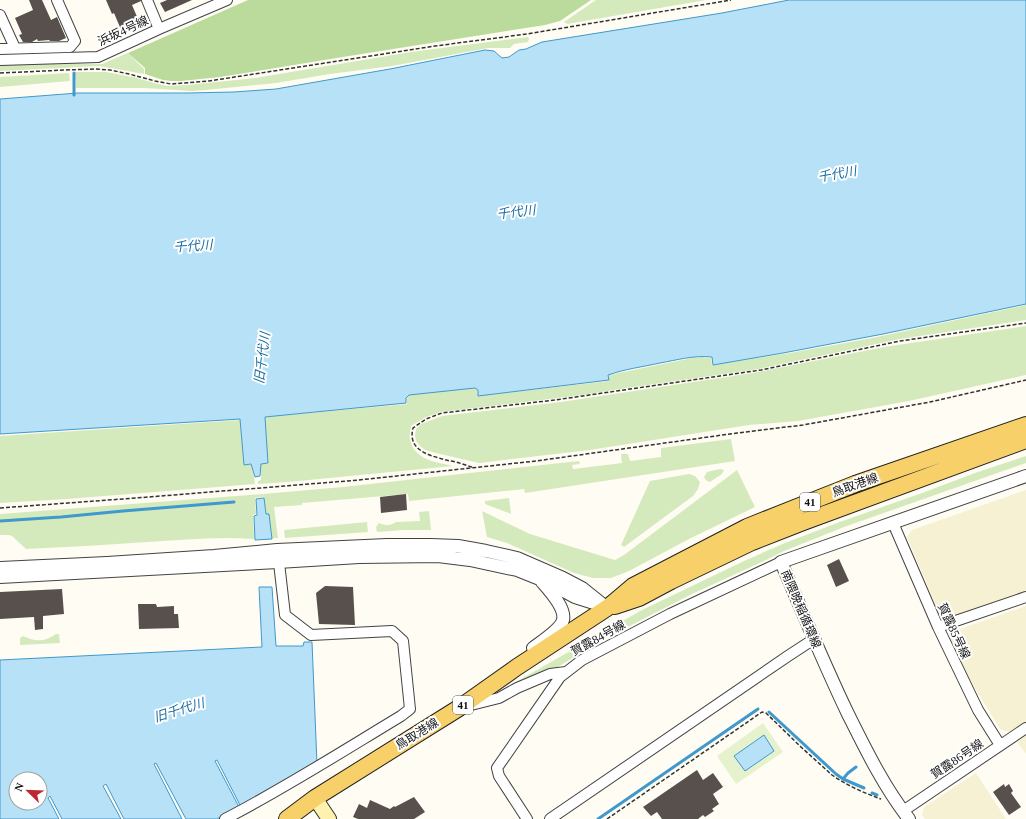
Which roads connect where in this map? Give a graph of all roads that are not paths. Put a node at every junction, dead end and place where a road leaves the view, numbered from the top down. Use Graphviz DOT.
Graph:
graph roads {
  1 [pos="57,0"];
  2 [pos="147,0"];
  3 [pos="227,0"];
  4 [pos="0,15"];
  5 [pos="159,28"];
  6 [pos="14,48"];
  7 [pos="0,49"];
  8 [pos="0,60"];
  9 [pos="1026,425"];
  10 [pos="1026,440"];
  11 [pos="1026,476"];
  12 [pos="893,523"];
  13 [pos="278,556"];
  14 [pos="781,562"];
  15 [pos="0,568"];
  16 [pos="0,577"];
  17 [pos="539,579"];
  18 [pos="1026,597"];
  19 [pos="608,608"];
  20 [pos="938,628"];
  21 [pos="814,639"];
  22 [pos="517,667"];
  23 [pos="566,672"];
  24 [pos="459,708"];
  25 [pos="1026,728"];
  26 [pos="1000,745"];
  27 [pos="314,798"];
  28 [pos="903,811"];
  29 [pos="225,819"];
  30 [pos="287,819"];
  31 [pos="329,819"];
  32 [pos="527,819"];
  33 [pos="550,819"];
  1 -- 6 [label="street"];
  2 -- 5 [label="street"];
  3 -- 5 [label="street, 浜坂4号線"];
  4 -- 6 [label="street"];
  5 -- 8 [label="street, 浜坂4号線"];
  6 -- 7 [label="street"];
  9 -- 19 [label="main road, 鳥取港線 / 41"];
  10 -- 19 [label="main road, 鳥取港線 / 41"];
  11 -- 12 [label="street, 南隈晩稲循環線"];
  12 -- 14 [label="street, 南隈晩稲循環線"];
  12 -- 20 [label="street, 賀露85号線"];
  13 -- 15 [label="street"];
  13 -- 16 [label="street"];
  13 -- 17 [label="street"];
  13 -- 19 [label="street"];
  13 -- 29 [label="street"];
  14 -- 21 [label="street, 南隈晩稲循環線"];
  14 -- 23 [label="street, 賀露84号線"];
  17 -- 19 [label="street"];
  17 -- 22 [label="street"];
  18 -- 20 [label="street"];
  19 -- 22 [label="main road, 鳥取港線 / 41"];
  20 -- 26 [label="street, 賀露85号線"];
  21 -- 28 [label="street, 南隈晩稲循環線"];
  21 -- 33 [label="street"];
  22 -- 24 [label="main road, 鳥取港線 / 41"];
  23 -- 24 [label="street"];
  23 -- 32 [label="street, 賀露84号線"];
  24 -- 27 [label="main road, 鳥取港線 / 41"];
  25 -- 26 [label="street, 賀露86号線"];
  26 -- 28 [label="street, 賀露86号線"];
  27 -- 30 [label="main road, 鳥取港線 / 41"];
  27 -- 31 [label="main road"];
}
